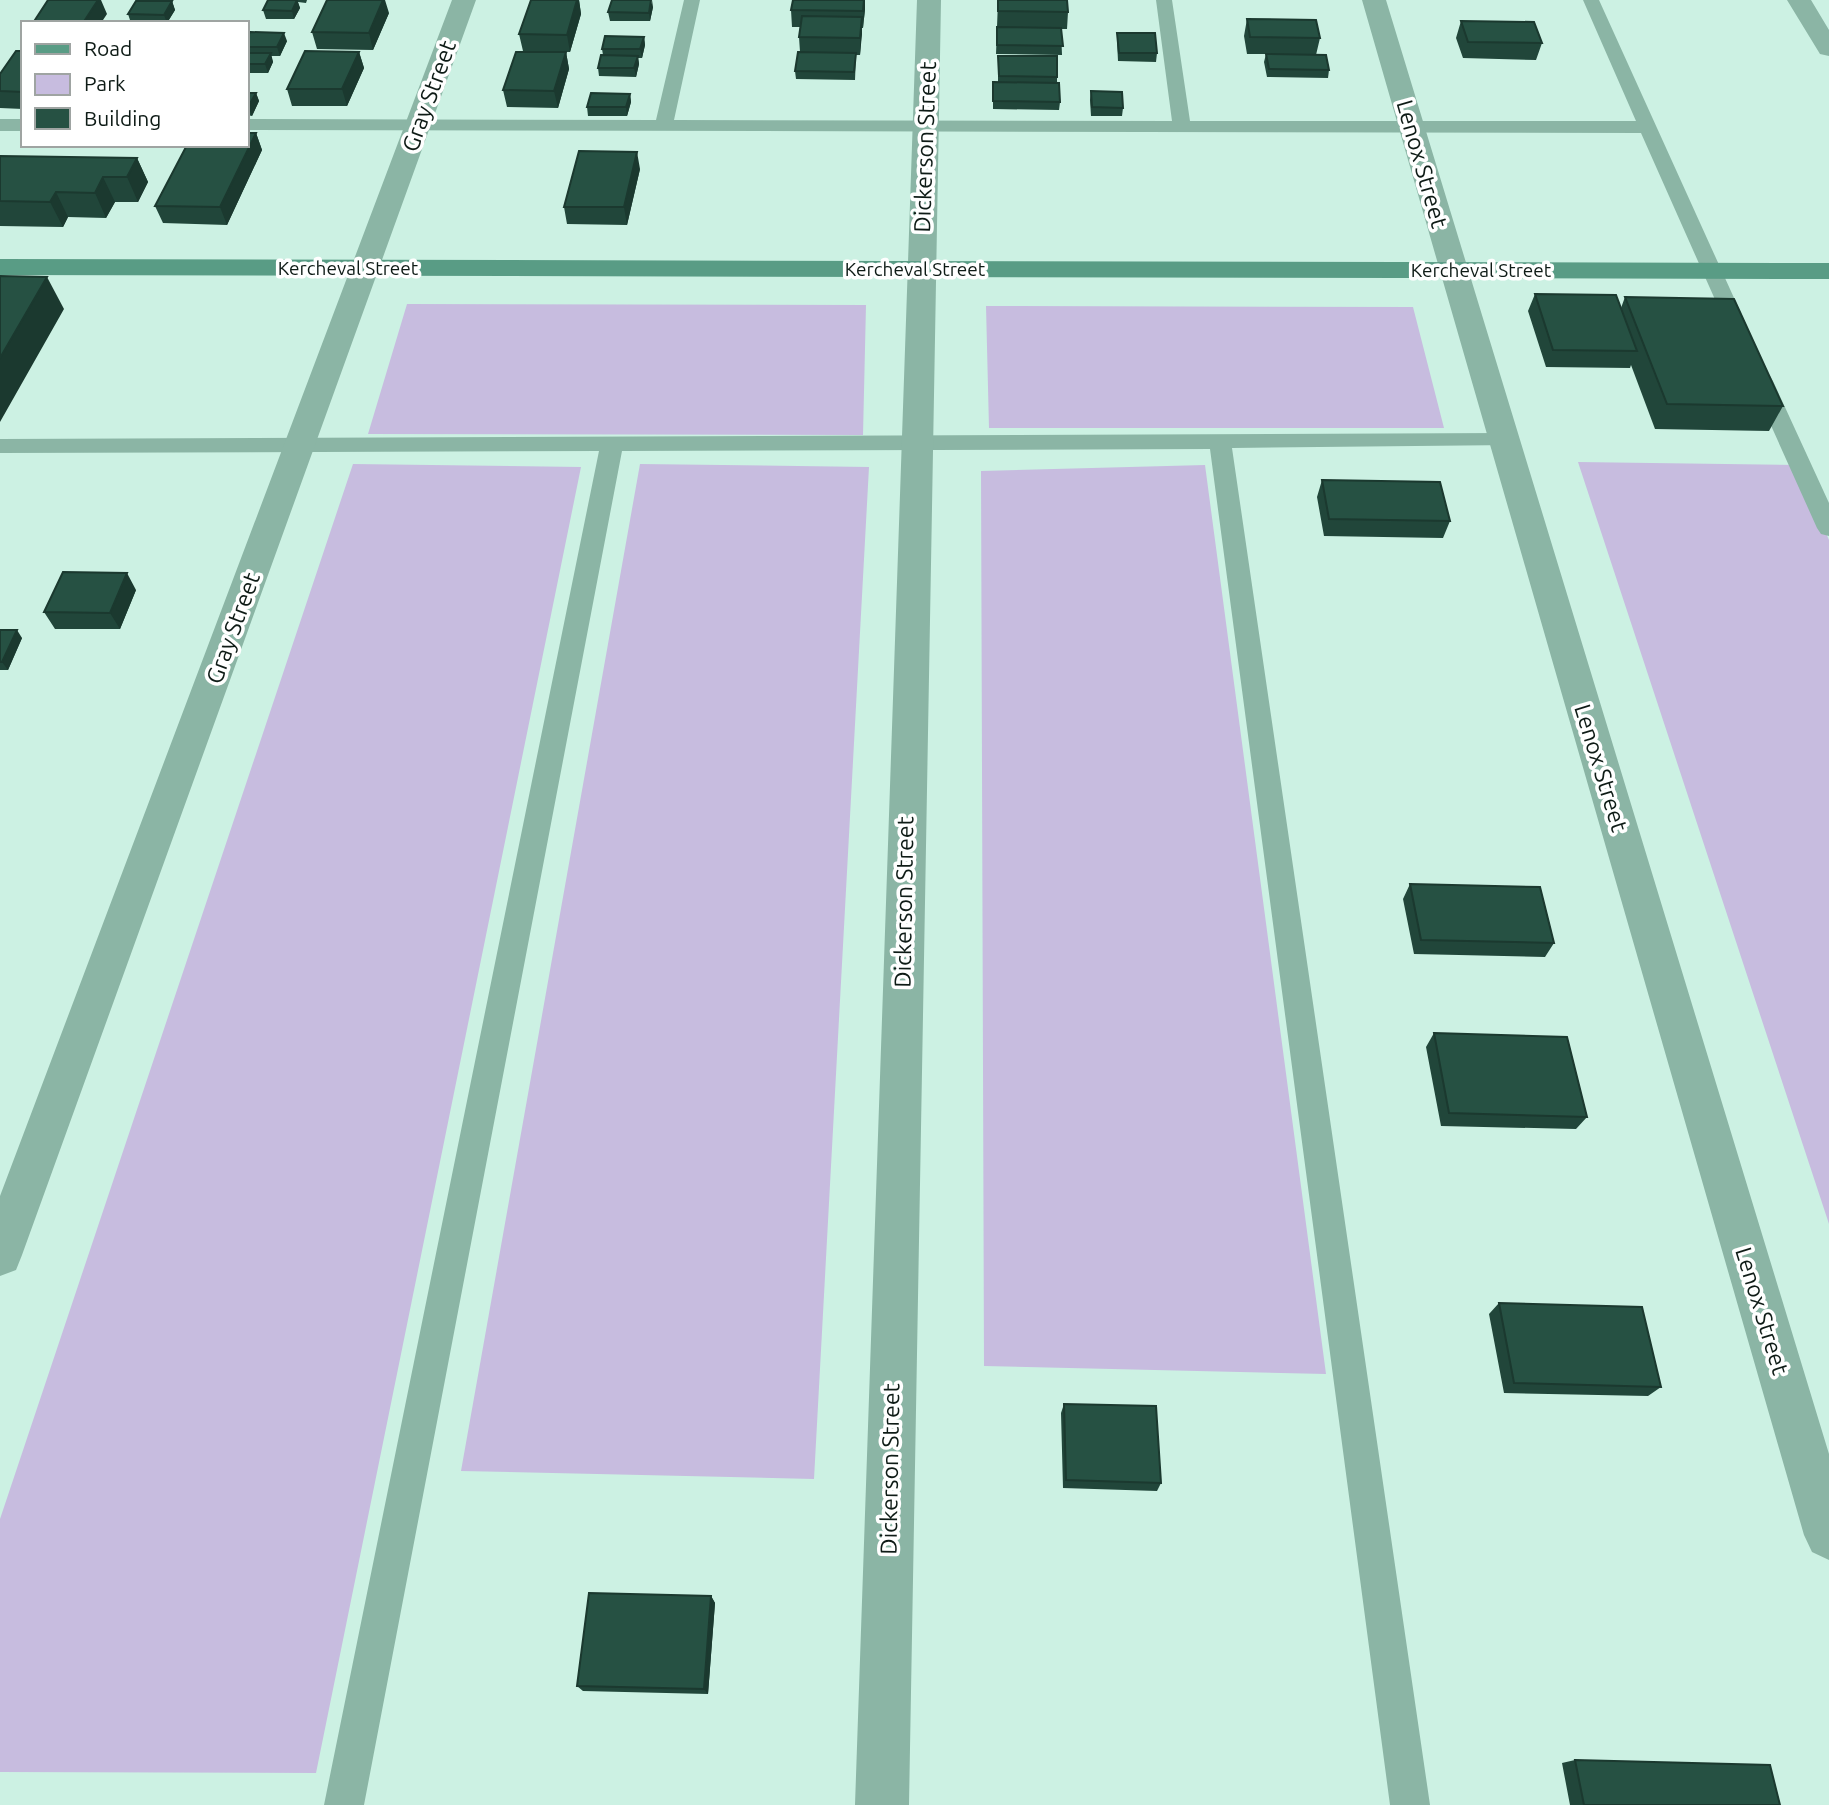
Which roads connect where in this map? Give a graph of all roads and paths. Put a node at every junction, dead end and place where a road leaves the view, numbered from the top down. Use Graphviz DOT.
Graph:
graph roads {
  1 [pos="464,0"];
  2 [pos="692,0"];
  3 [pos="929,0"];
  4 [pos="1164,0"];
  5 [pos="1374,0"];
  6 [pos="1591,0"];
  7 [pos="1799,0"];
  8 [pos="1829,49"];
  9 [pos="664,124"];
  10 [pos="0,125"];
  11 [pos="21,125"];
  12 [pos="248,125"];
  13 [pos="1411,125"];
  14 [pos="419,126"];
  15 [pos="925,126"];
  16 [pos="1182,126"];
  17 [pos="1649,127"];
  18 [pos="0,267"];
  19 [pos="366,268"];
  20 [pos="921,269"];
  21 [pos="1453,270"];
  22 [pos="1711,270"];
  23 [pos="1829,271"];
  24 [pos="1504,440"];
  25 [pos="1220,441"];
  26 [pos="916,442"];
  27 [pos="612,444"];
  28 [pos="300,445"];
  29 [pos="0,446"];
  30 [pos="1829,528"];
  31 [pos="0,1255"];
  32 [pos="1829,1535"];
  33 [pos="344,1805"];
  34 [pos="881,1805"];
  35 [pos="1410,1805"];
  1 -- 14 [label="street, Gray Street"];
  2 -- 9 [label="lane"];
  3 -- 15 [label="street, Dickerson Street"];
  4 -- 16 [label="lane"];
  5 -- 13 [label="street, Lenox Street"];
  6 -- 17 [label="lane"];
  7 -- 8 [label="street"];
  9 -- 14 [label="lane"];
  9 -- 15 [label="lane"];
  10 -- 11 [label="lane"];
  12 -- 14 [label="lane"];
  13 -- 16 [label="lane"];
  13 -- 17 [label="lane"];
  13 -- 21 [label="street, Lenox Street"];
  14 -- 19 [label="street, Gray Street"];
  15 -- 16 [label="lane"];
  15 -- 20 [label="street, Dickerson Street"];
  17 -- 22 [label="lane"];
  18 -- 19 [label="street, Kercheval Street"];
  19 -- 20 [label="street, Kercheval Street"];
  19 -- 28 [label="street, Gray Street"];
  20 -- 21 [label="street, Kercheval Street"];
  20 -- 26 [label="street, Dickerson Street"];
  21 -- 22 [label="street, Kercheval Street"];
  21 -- 24 [label="street, Lenox Street"];
  22 -- 23 [label="street, Kercheval Street"];
  22 -- 30 [label="lane"];
  24 -- 25 [label="lane"];
  24 -- 32 [label="street, Lenox Street"];
  25 -- 26 [label="lane"];
  25 -- 35 [label="lane"];
  26 -- 27 [label="lane"];
  26 -- 34 [label="street, Dickerson Street"];
  27 -- 28 [label="lane"];
  27 -- 33 [label="lane"];
  28 -- 29 [label="lane"];
  28 -- 31 [label="street, Gray Street"];
}
